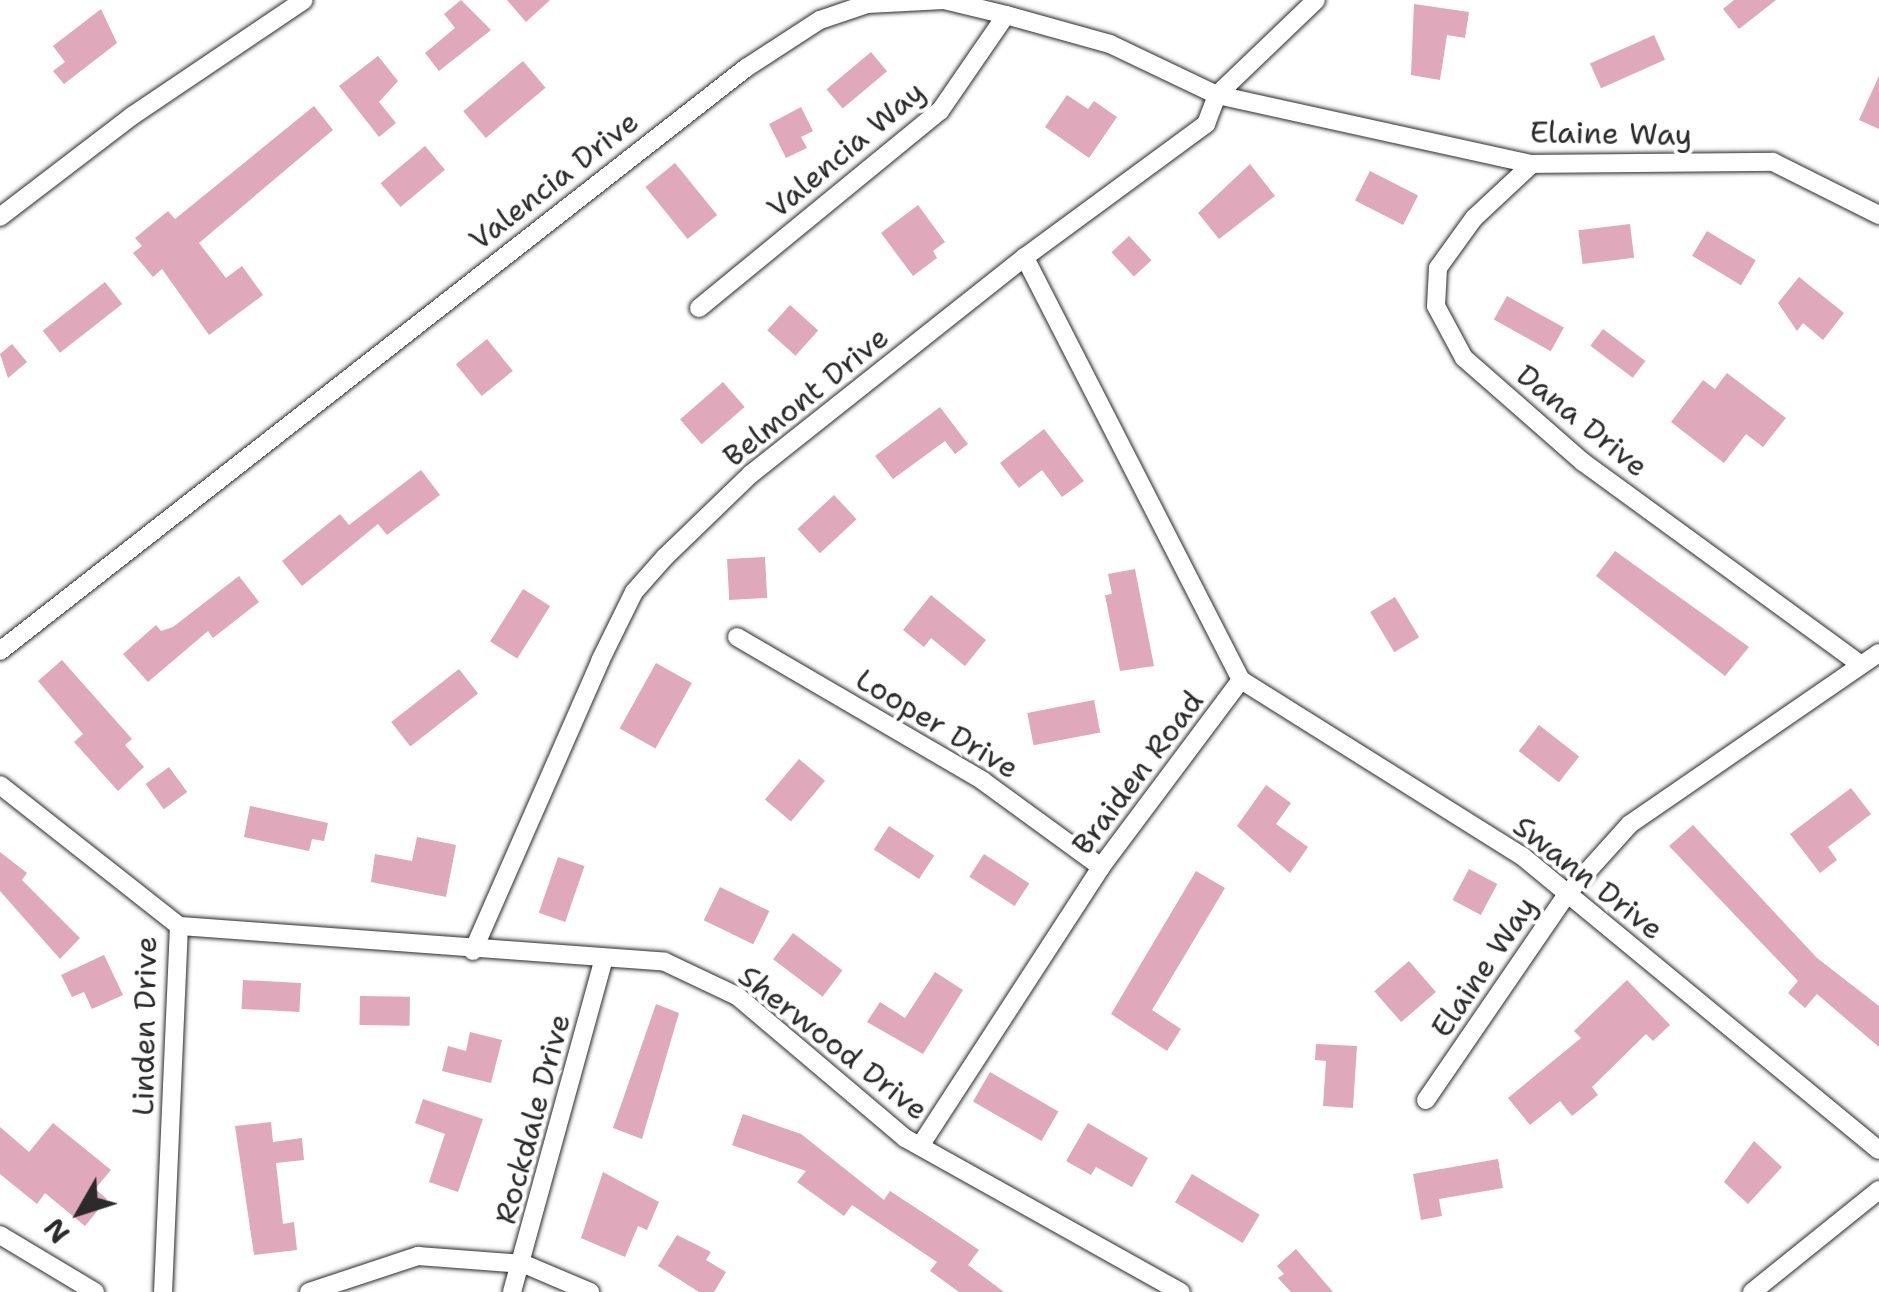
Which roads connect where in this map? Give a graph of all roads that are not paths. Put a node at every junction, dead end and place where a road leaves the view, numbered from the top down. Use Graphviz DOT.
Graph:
graph roads {
  1 [pos="304,0"];
  2 [pos="1316,0"];
  3 [pos="1006,15"];
  4 [pos="1217,95"];
  5 [pos="1532,164"];
  6 [pos="1879,214"];
  7 [pos="0,217"];
  8 [pos="1025,257"];
  9 [pos="699,308"];
  10 [pos="737,638"];
  11 [pos="0,651"];
  12 [pos="1879,653"];
  13 [pos="1860,664"];
  14 [pos="1240,680"];
  15 [pos="0,785"];
  16 [pos="1101,867"];
  17 [pos="1567,894"];
  18 [pos="179,926"];
  19 [pos="473,951"];
  20 [pos="604,958"];
  21 [pos="1426,1100"];
  22 [pos="920,1146"];
  23 [pos="1879,1150"];
  24 [pos="1879,1190"];
  25 [pos="0,1236"];
  26 [pos="524,1264"];
  27 [pos="94,1292"];
  28 [pos="163,1292"];
  29 [pos="310,1292"];
  30 [pos="512,1292"];
  31 [pos="590,1292"];
  32 [pos="1182,1292"];
  33 [pos="1752,1292"];
  1 -- 7 [label="street"];
  2 -- 4 [label="street, Belmont Drive"];
  3 -- 4 [label="street, Valencia Drive"];
  3 -- 9 [label="street, Valencia Way"];
  3 -- 11 [label="street, Valencia Drive"];
  4 -- 5 [label="street, Elaine Way"];
  4 -- 8 [label="street, Belmont Drive"];
  5 -- 6 [label="street, Elaine Way"];
  5 -- 13 [label="street, Dana Drive"];
  8 -- 14 [label="street, Braiden Road"];
  8 -- 19 [label="street, Belmont Drive"];
  10 -- 16 [label="street, Looper Drive"];
  12 -- 13 [label="street, Elaine Way"];
  13 -- 17 [label="street, Elaine Way"];
  14 -- 16 [label="street, Braiden Road"];
  14 -- 17 [label="street, Swann Drive"];
  15 -- 18 [label="street, Linden Drive"];
  16 -- 22 [label="street, Braiden Road"];
  17 -- 21 [label="street, Elaine Way"];
  17 -- 23 [label="street, Swann Drive"];
  18 -- 19 [label="street, Sherwood Drive"];
  18 -- 28 [label="street, Linden Drive"];
  19 -- 20 [label="street, Sherwood Drive"];
  20 -- 22 [label="street, Sherwood Drive"];
  20 -- 26 [label="street, Rockdale Drive"];
  22 -- 32 [label="street, Sherwood Drive"];
  24 -- 33 [label="street"];
  25 -- 27 [label="street"];
  26 -- 29 [label="street"];
  26 -- 30 [label="street, Rockdale Drive"];
  26 -- 31 [label="street"];
}
